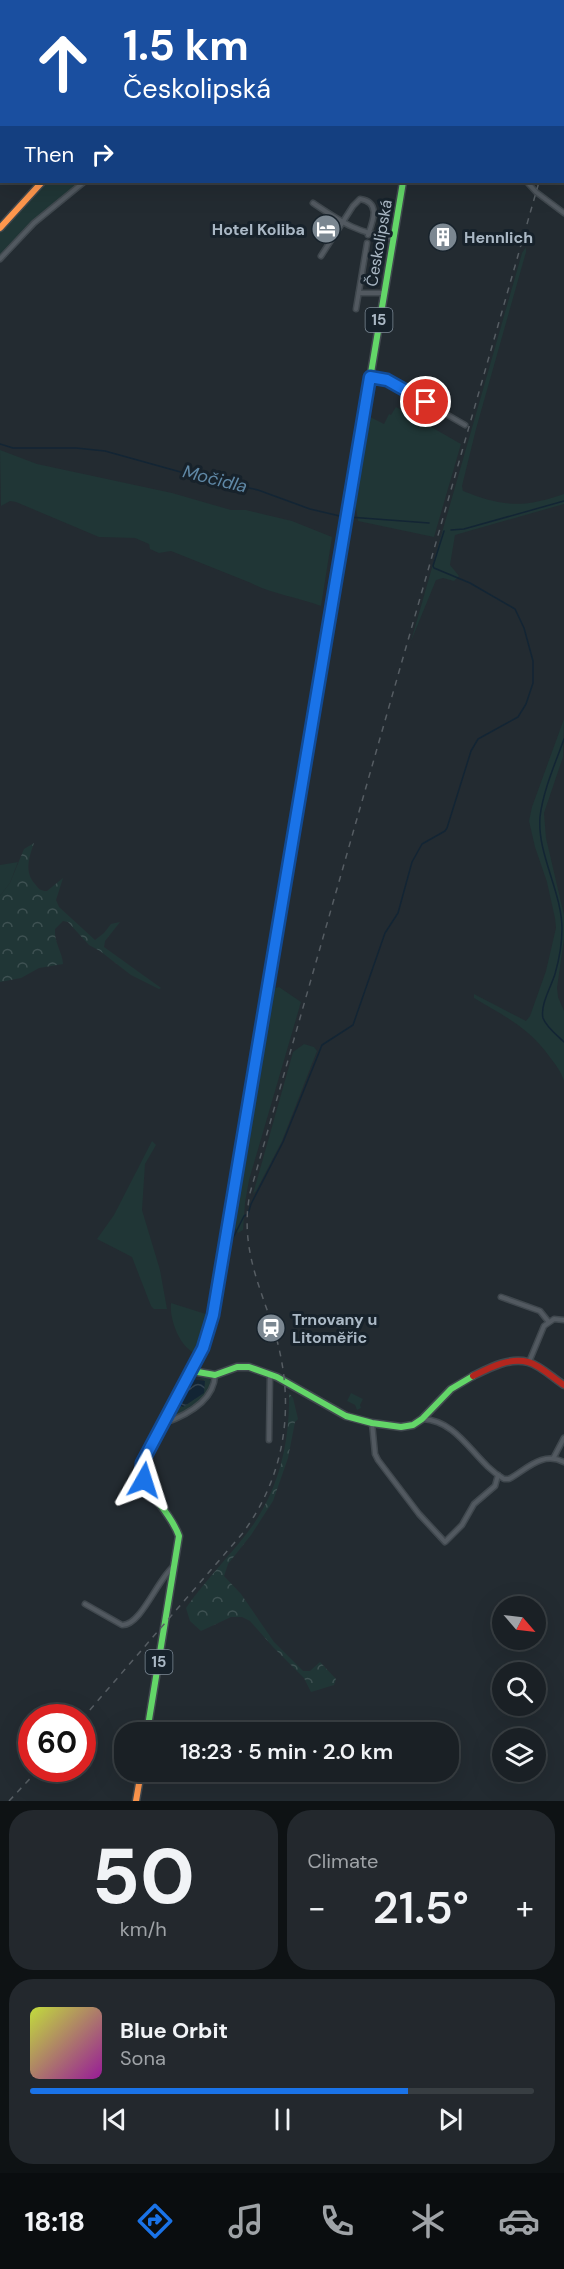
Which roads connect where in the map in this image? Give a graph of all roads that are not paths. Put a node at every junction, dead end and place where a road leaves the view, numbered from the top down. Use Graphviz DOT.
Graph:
graph roads {
  1 [pos="41,183"];
  2 [pos="83,183"];
  3 [pos="403,183"];
  4 [pos="528,183"];
  5 [pos="313,203"];
  6 [pos="564,213"];
  7 [pos="342,222"];
  8 [pos="0,228"];
  9 [pos="368,235"];
  10 [pos="393,238"];
  11 [pos="367,243"];
  12 [pos="321,256"];
  13 [pos="0,259"];
  14 [pos="359,293"];
  15 [pos="384,293"];
  16 [pos="356,309"];
  17 [pos="370,377"];
  18 [pos="465,425"];
  19 [pos="501,1297"];
  20 [pos="564,1320"];
  21 [pos="548,1321"];
  22 [pos="529,1362"];
  23 [pos="192,1371"];
  24 [pos="270,1374"];
  25 [pos="215,1375"];
  26 [pos="564,1384"];
  27 [pos="422,1419"];
  28 [pos="372,1423"];
  29 [pos="161,1424"];
  30 [pos="564,1438"];
  31 [pos="269,1440"];
  32 [pos="554,1457"];
  33 [pos="564,1462"];
  34 [pos="498,1475"];
  35 [pos="175,1565"];
  36 [pos="85,1604"];
  37 [pos="149,1722"];
  38 [pos="139,1782"];
  39 [pos="136,1801"];
  1 -- 8 [label="main road"];
  2 -- 13 [label="street"];
  3 -- 10 [label="main road, Českolipská / 15"];
  4 -- 6 [label="street"];
  5 -- 7 [label="street"];
  7 -- 9 [label="street"];
  7 -- 9 [label="street"];
  7 -- 12 [label="street"];
  9 -- 10 [label="street"];
  10 -- 15 [label="main road, Českolipská / 15"];
  11 -- 14 [label="street"];
  14 -- 15 [label="street"];
  14 -- 16 [label="street"];
  15 -- 17 [label="main road, Českolipská / 15"];
  17 -- 18 [label="street"];
  17 -- 23 [label="main road, Českolipská / 15"];
  19 -- 21 [label="street"];
  20 -- 21 [label="street"];
  21 -- 22 [label="street"];
  22 -- 26 [label="main road"];
  22 -- 27 [label="main road"];
  23 -- 25 [label="main road"];
  23 -- 29 [label="main road, 15"];
  24 -- 25 [label="main road"];
  24 -- 28 [label="main road"];
  24 -- 31 [label="street"];
  25 -- 29 [label="street"];
  27 -- 28 [label="main road"];
  27 -- 34 [label="street"];
  28 -- 34 [label="street"];
  29 -- 35 [label="main road, 15"];
  30 -- 32 [label="street"];
  32 -- 33 [label="street"];
  32 -- 34 [label="street"];
  35 -- 36 [label="street"];
  35 -- 37 [label="main road, 15"];
  38 -- 39 [label="main road"];
}
